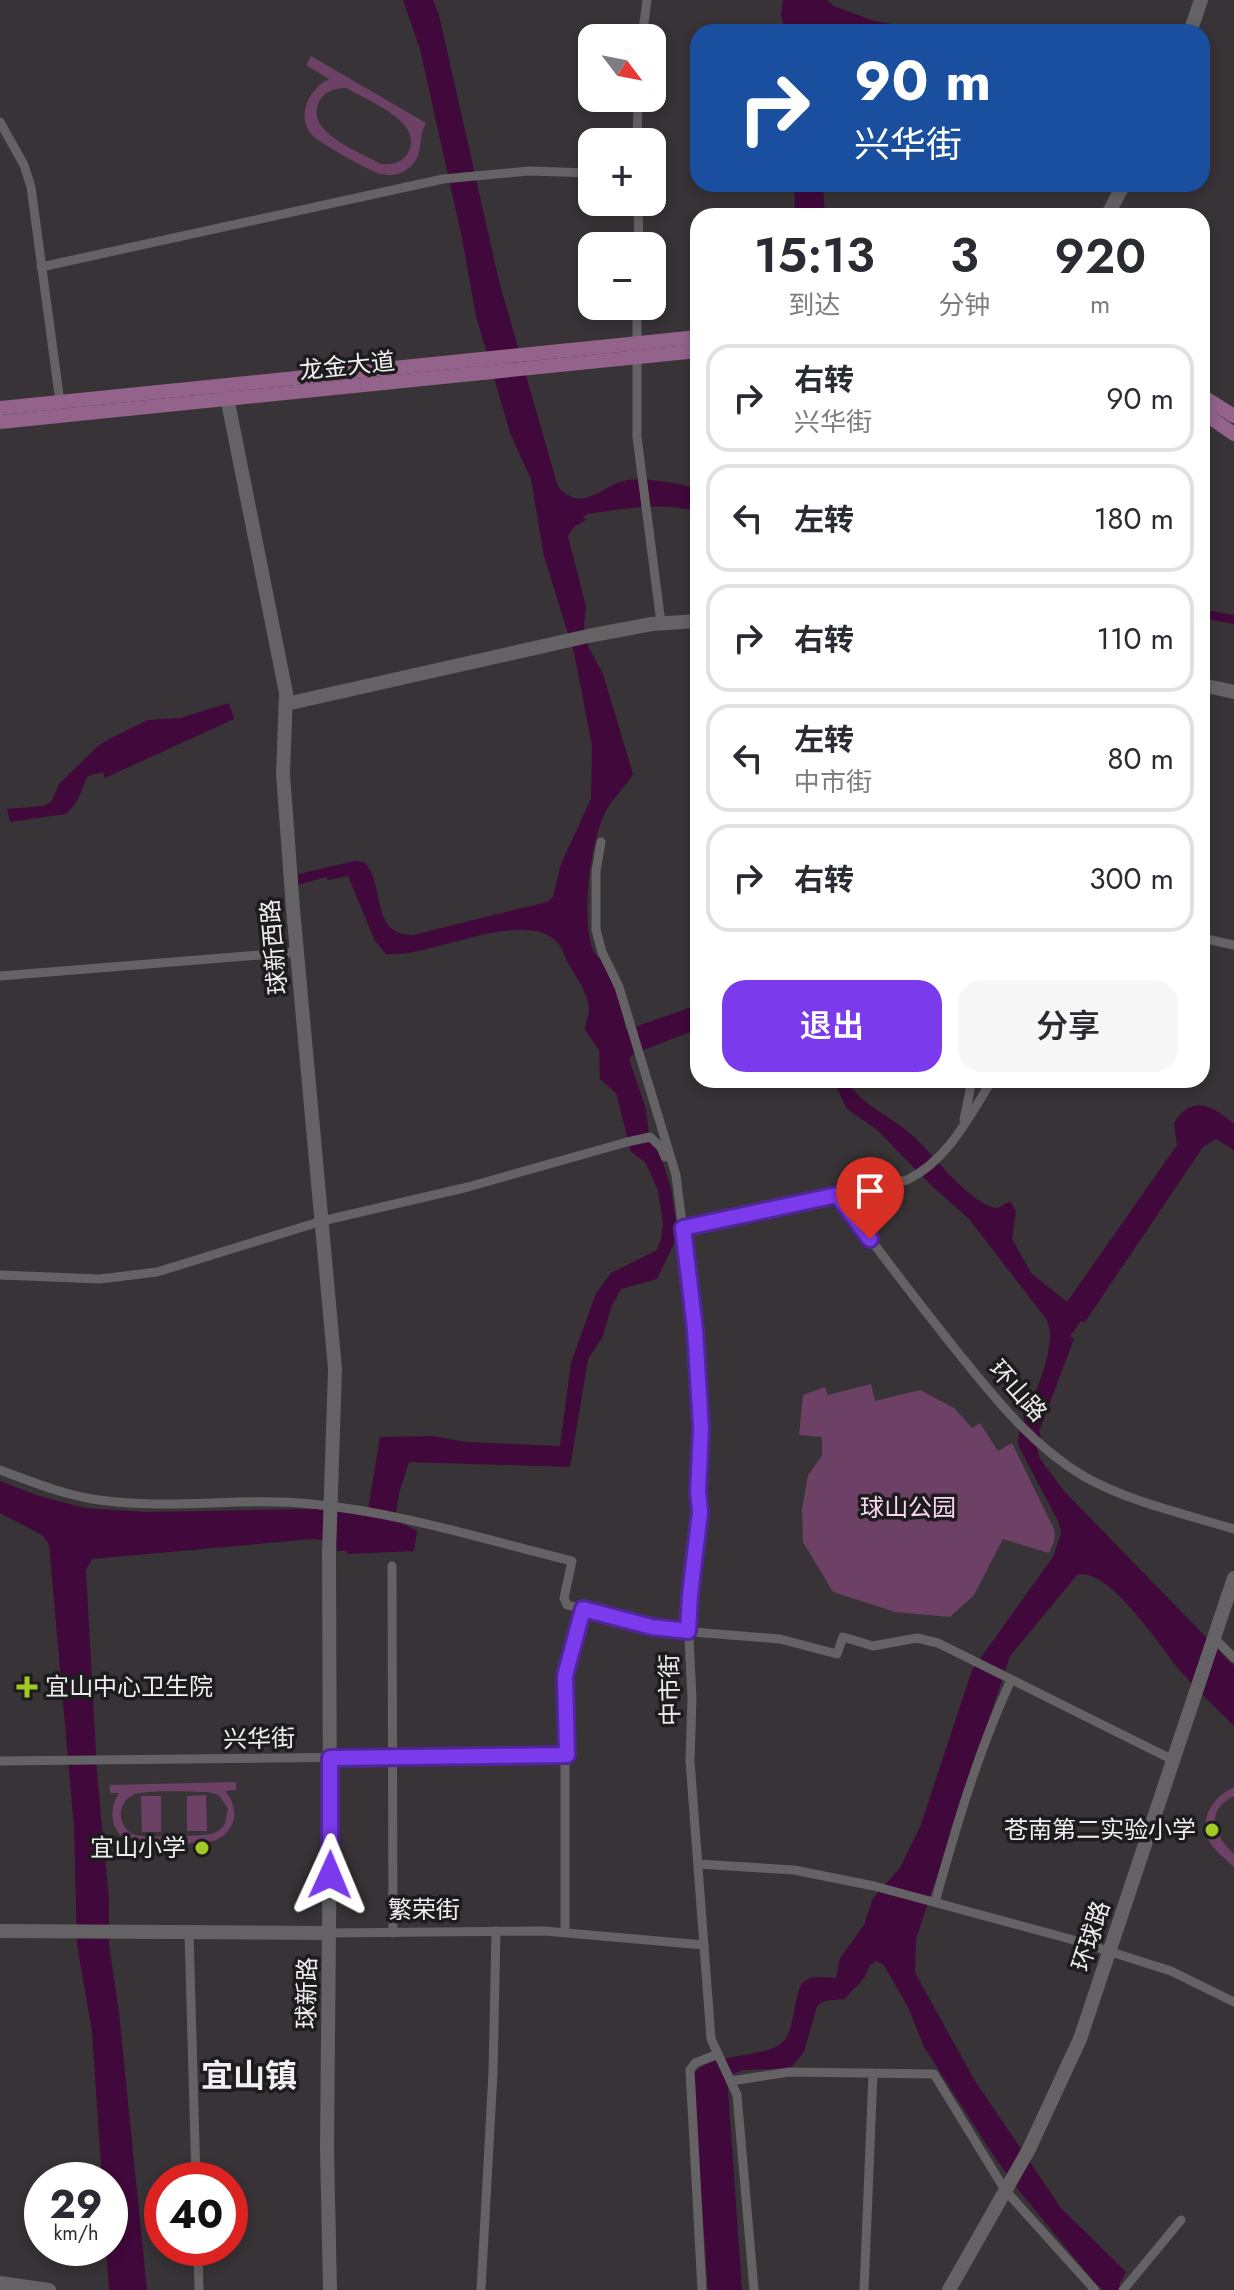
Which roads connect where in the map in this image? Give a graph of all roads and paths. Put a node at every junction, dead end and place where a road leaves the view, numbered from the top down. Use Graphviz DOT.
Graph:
graph roads {
  1 [pos="647,0"];
  2 [pos="1201,0"];
  3 [pos="644,24"];
  4 [pos="1193,24"];
  5 [pos="0,122"];
  6 [pos="578,173"];
  7 [pos="41,267"];
  8 [pos="637,320"];
  9 [pos="690,339"];
  10 [pos="636,350"];
  11 [pos="690,351"];
  12 [pos="226,392"];
  13 [pos="1210,401"];
  14 [pos="60,402"];
  15 [pos="0,408"];
  16 [pos="1234,416"];
  17 [pos="1210,418"];
  18 [pos="0,422"];
  19 [pos="1234,434"];
  20 [pos="690,621"];
  21 [pos="661,623"];
  22 [pos="1210,687"];
  23 [pos="1234,692"];
  24 [pos="286,704"];
  25 [pos="601,842"];
  26 [pos="1210,940"];
  27 [pos="1234,945"];
  28 [pos="297,952"];
  29 [pos="0,976"];
  30 [pos="970,1088"];
  31 [pos="987,1088"];
  32 [pos="963,1125"];
  33 [pos="678,1195"];
  34 [pos="837,1195"];
  35 [pos="322,1221"];
  36 [pos="683,1228"];
  37 [pos="0,1275"];
  38 [pos="0,1470"];
  39 [pos="331,1508"];
  40 [pos="1234,1529"];
  41 [pos="329,1553"];
  42 [pos="392,1566"];
  43 [pos="1234,1578"];
  44 [pos="583,1609"];
  45 [pos="688,1631"];
  46 [pos="1214,1640"];
  47 [pos="1234,1658"];
  48 [pos="1008,1678"];
  49 [pos="567,1755"];
  50 [pos="392,1757"];
  51 [pos="330,1758"];
  52 [pos="1173,1760"];
  53 [pos="0,1761"];
  54 [pos="698,1864"];
  55 [pos="934,1902"];
  56 [pos="0,1931"];
  57 [pos="496,1931"];
  58 [pos="565,1932"];
  59 [pos="189,1933"];
  60 [pos="329,1933"];
  61 [pos="393,1933"];
  62 [pos="704,1945"];
  63 [pos="1109,1952"];
  64 [pos="1234,2002"];
  65 [pos="719,2056"];
  66 [pos="873,2073"];
  67 [pos="730,2079"];
  68 [pos="195,2162"];
  69 [pos="1007,2188"];
  70 [pos="1181,2220"];
  71 [pos="198,2266"];
  72 [pos="0,2283"];
  73 [pos="1124,2288"];
  74 [pos="49,2290"];
  75 [pos="199,2290"];
  76 [pos="330,2290"];
  77 [pos="481,2290"];
  78 [pos="702,2290"];
  79 [pos="754,2290"];
  80 [pos="864,2290"];
  81 [pos="949,2290"];
  82 [pos="1095,2290"];
  1 -- 3 [label="street"];
  2 -- 4 [label="street"];
  5 -- 7 [label="street"];
  6 -- 7 [label="street"];
  7 -- 14 [label="street"];
  8 -- 10 [label="street"];
  9 -- 10 [label="main road, 龙金大道"];
  10 -- 11 [label="main road, 龙金大道"];
  10 -- 12 [label="main road, 龙金大道"];
  10 -- 21 [label="street"];
  12 -- 14 [label="main road, 龙金大道"];
  12 -- 18 [label="main road, 龙金大道"];
  12 -- 24 [label="street, 球新西路"];
  13 -- 16 [label="main road"];
  14 -- 15 [label="main road, 龙金大道"];
  17 -- 19 [label="main road"];
  20 -- 21 [label="street"];
  21 -- 24 [label="street"];
  22 -- 23 [label="street"];
  24 -- 28 [label="street, 球新西路"];
  25 -- 33 [label="street"];
  26 -- 27 [label="street"];
  28 -- 29 [label="street"];
  28 -- 35 [label="street, 球新西路"];
  30 -- 32 [label="street"];
  31 -- 32 [label="street"];
  32 -- 34 [label="street"];
  33 -- 35 [label="street"];
  33 -- 36 [label="street, 中市街"];
  34 -- 36 [label="street"];
  34 -- 40 [label="street, 环山路"];
  35 -- 37 [label="street"];
  35 -- 39 [label="street, 球新西路"];
  36 -- 45 [label="street, 中市街"];
  38 -- 39 [label="street"];
  39 -- 41 [label="street, 球新西路"];
  39 -- 44 [label="street"];
  41 -- 51 [label="street, 球新路"];
  42 -- 50 [label="street"];
  43 -- 46 [label="street, 环球路"];
  44 -- 45 [label="street"];
  44 -- 49 [label="street"];
  45 -- 48 [label="street"];
  45 -- 54 [label="street, 中市街"];
  46 -- 47 [label="street"];
  46 -- 52 [label="street, 环球路"];
  48 -- 52 [label="street"];
  48 -- 55 [label="street"];
  49 -- 50 [label="street, 兴华街"];
  49 -- 58 [label="street"];
  50 -- 51 [label="street, 兴华街"];
  50 -- 61 [label="street"];
  51 -- 53 [label="street, 兴华街"];
  51 -- 60 [label="street, 球新路"];
  52 -- 63 [label="street, 环球路"];
  54 -- 55 [label="street"];
  54 -- 62 [label="street, 中市街"];
  55 -- 63 [label="street"];
  56 -- 59 [label="street, 繁荣街"];
  57 -- 58 [label="street, 繁荣街"];
  57 -- 61 [label="street, 繁荣街"];
  57 -- 77 [label="street"];
  58 -- 62 [label="street, 繁荣街"];
  59 -- 60 [label="street, 繁荣街"];
  59 -- 68 [label="street"];
  60 -- 61 [label="street, 繁荣街"];
  60 -- 76 [label="street, 球新路"];
  62 -- 65 [label="street, 中市街"];
  63 -- 64 [label="street"];
  63 -- 69 [label="street, 环球路"];
  65 -- 67 [label="street, 中市街"];
  65 -- 78 [label="street"];
  66 -- 67 [label="street"];
  66 -- 69 [label="street"];
  66 -- 80 [label="street"];
  67 -- 79 [label="street, 中市街"];
  69 -- 81 [label="street, 环球路"];
  69 -- 82 [label="street"];
  70 -- 73 [label="street"];
  71 -- 75 [label="street"];
  72 -- 74 [label="street"];
}
